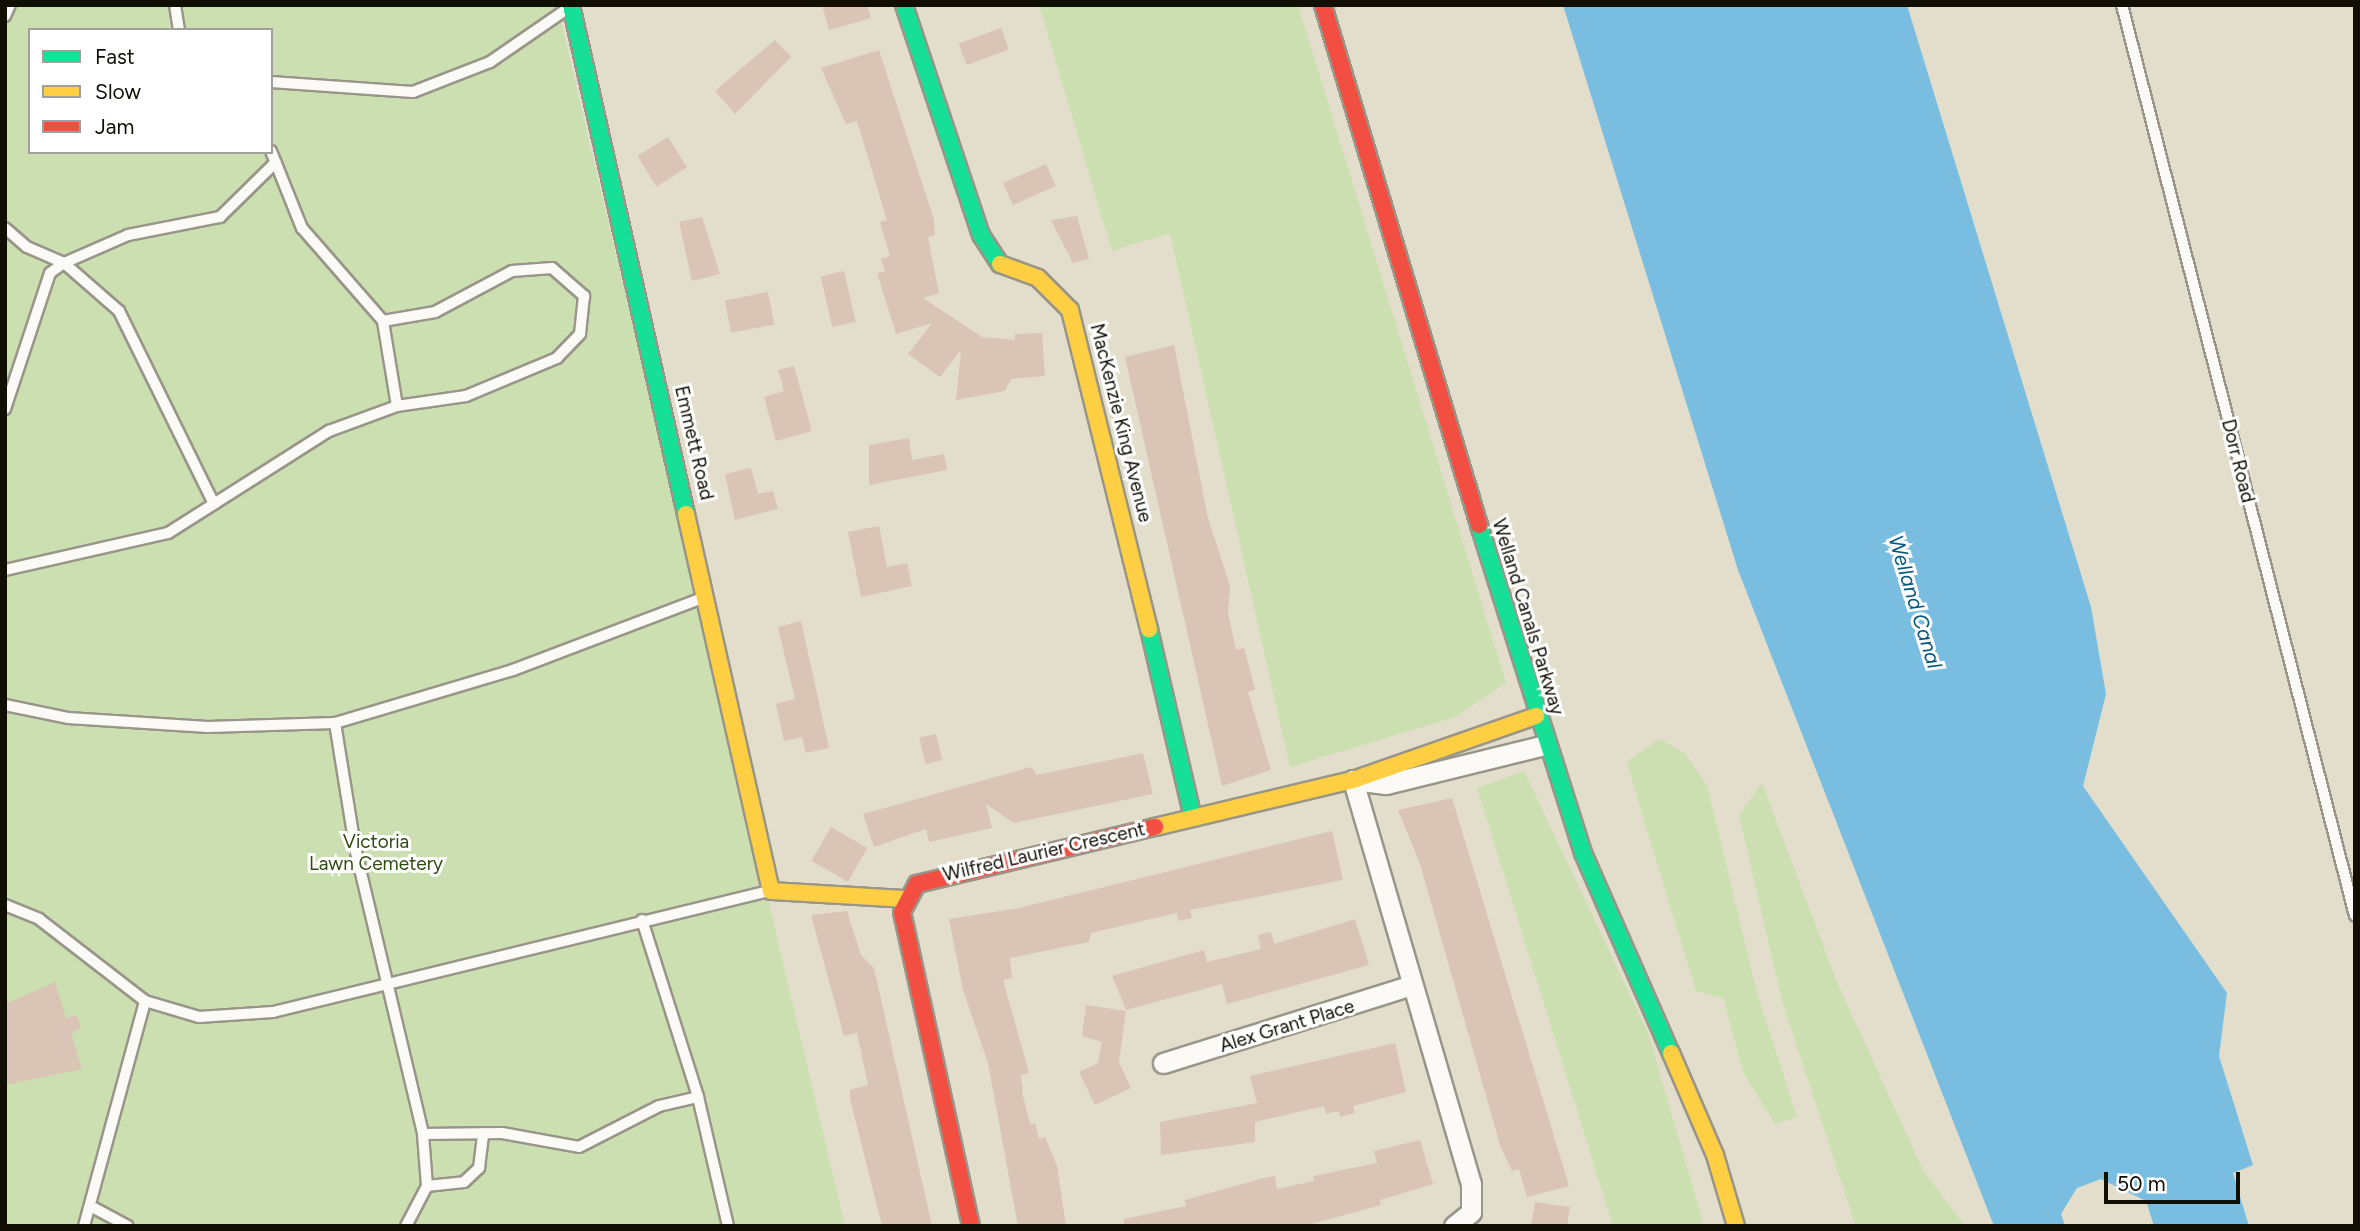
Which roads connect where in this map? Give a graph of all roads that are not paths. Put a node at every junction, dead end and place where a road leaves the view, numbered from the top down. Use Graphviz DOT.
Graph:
graph roads {
  1 [pos="10,5"];
  2 [pos="175,5"];
  3 [pos="904,5"];
  4 [pos="1323,5"];
  5 [pos="2122,5"];
  6 [pos="571,6"];
  7 [pos="5,16"];
  8 [pos="179,28"];
  9 [pos="273,82"];
  10 [pos="272,154"];
  11 [pos="276,162"];
  12 [pos="5,228"];
  13 [pos="64,263"];
  14 [pos="383,321"];
  15 [pos="397,406"];
  16 [pos="5,409"];
  17 [pos="214,504"];
  18 [pos="5,570"];
  19 [pos="709,596"];
  20 [pos="5,705"];
  21 [pos="1536,716"];
  22 [pos="335,723"];
  23 [pos="1545,745"];
  24 [pos="1353,780"];
  25 [pos="1193,818"];
  26 [pos="771,891"];
  27 [pos="904,899"];
  28 [pos="5,905"];
  29 [pos="2355,916"];
  30 [pos="642,920"];
  31 [pos="390,983"];
  32 [pos="1409,986"];
  33 [pos="145,1001"];
  34 [pos="1163,1063"];
  35 [pos="698,1097"];
  36 [pos="483,1133"];
  37 [pos="423,1134"];
  38 [pos="426,1186"];
  39 [pos="94,1208"];
  40 [pos="84,1226"];
  41 [pos="128,1226"];
  42 [pos="406,1226"];
  43 [pos="728,1226"];
  44 [pos="971,1226"];
  45 [pos="1454,1226"];
  46 [pos="1736,1226"];
  1 -- 7 [label="lane"];
  2 -- 8 [label="lane"];
  3 -- 25 [label="street, MacKenzie King Avenue"];
  4 -- 21 [label="street, Welland Canals Parkway"];
  5 -- 29 [label="lane, Dorr Road"];
  6 -- 9 [label="lane"];
  6 -- 19 [label="street, Emmett Road"];
  10 -- 11 [label="lane"];
  11 -- 13 [label="lane"];
  11 -- 14 [label="lane"];
  12 -- 13 [label="lane"];
  13 -- 16 [label="lane"];
  13 -- 17 [label="lane"];
  14 -- 15 [label="lane"];
  14 -- 15 [label="lane"];
  15 -- 17 [label="lane"];
  17 -- 18 [label="lane"];
  19 -- 22 [label="lane"];
  19 -- 26 [label="street, Emmett Road"];
  20 -- 22 [label="lane"];
  21 -- 23 [label="street, Welland Canals Parkway"];
  21 -- 24 [label="street, Wilfred Laurier Crescent"];
  22 -- 31 [label="lane"];
  23 -- 24 [label="street, Wilfred Laurier Crescent"];
  23 -- 46 [label="street, Welland Canals Parkway"];
  24 -- 25 [label="street, Wilfred Laurier Crescent"];
  24 -- 32 [label="street"];
  25 -- 27 [label="street, Wilfred Laurier Crescent"];
  26 -- 27 [label="street"];
  26 -- 30 [label="lane"];
  27 -- 44 [label="street"];
  28 -- 33 [label="lane"];
  30 -- 31 [label="lane"];
  30 -- 35 [label="lane"];
  31 -- 33 [label="lane"];
  31 -- 37 [label="lane"];
  32 -- 34 [label="street, Alex Grant Place"];
  32 -- 45 [label="street"];
  33 -- 39 [label="lane"];
  35 -- 36 [label="lane"];
  35 -- 43 [label="lane"];
  36 -- 37 [label="lane"];
  36 -- 38 [label="lane"];
  37 -- 38 [label="lane"];
  38 -- 42 [label="lane"];
  39 -- 40 [label="lane"];
  39 -- 41 [label="lane"];
}
